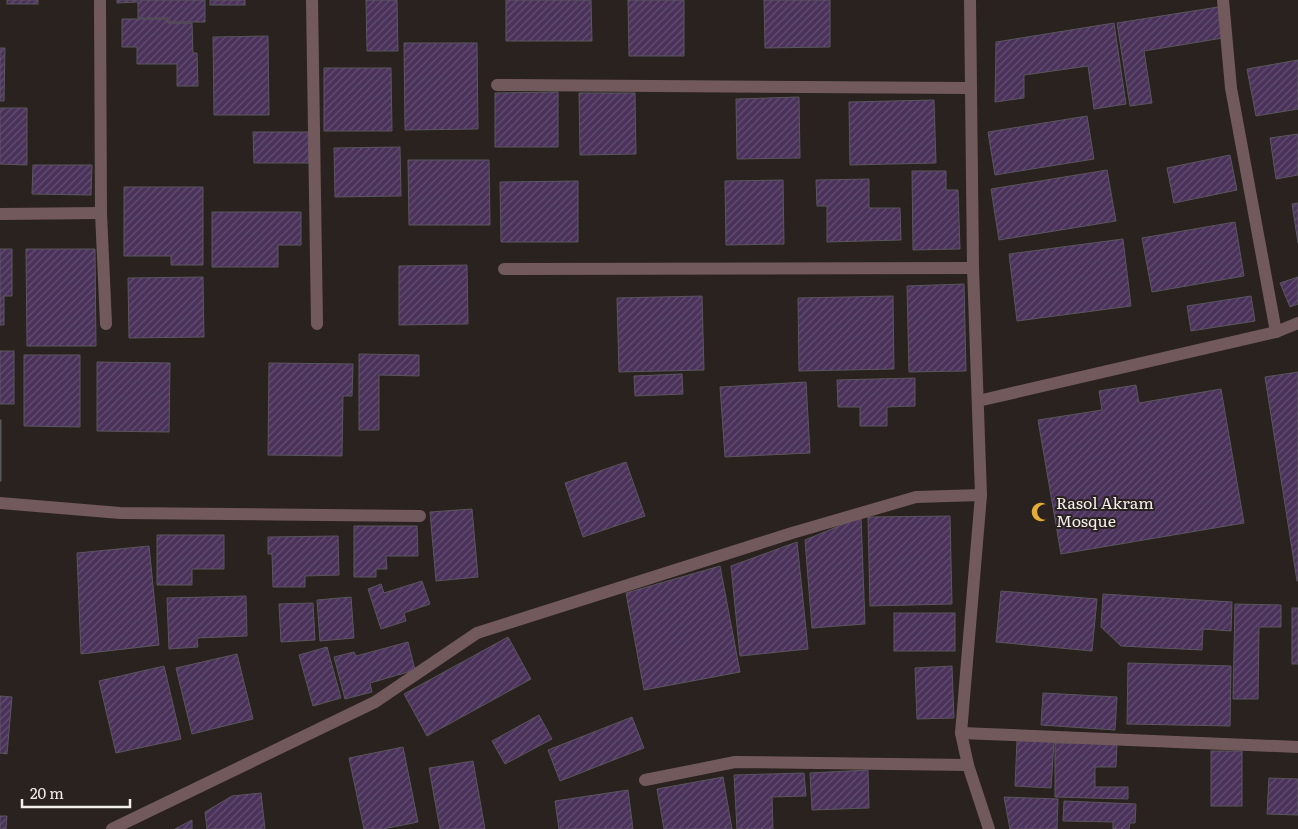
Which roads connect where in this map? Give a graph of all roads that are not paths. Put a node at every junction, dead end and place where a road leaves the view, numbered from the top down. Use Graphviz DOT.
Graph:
graph roads {
  1 [pos="100,0"];
  2 [pos="312,0"];
  3 [pos="970,0"];
  4 [pos="1223,0"];
  5 [pos="498,85"];
  6 [pos="970,88"];
  7 [pos="101,213"];
  8 [pos="0,214"];
  9 [pos="973,268"];
  10 [pos="504,269"];
  11 [pos="1298,323"];
  12 [pos="106,324"];
  13 [pos="317,324"];
  14 [pos="1276,332"];
  15 [pos="978,401"];
  16 [pos="982,495"];
  17 [pos="0,503"];
  18 [pos="420,516"];
  19 [pos="961,733"];
  20 [pos="1298,747"];
  21 [pos="968,765"];
  22 [pos="645,780"];
  23 [pos="116,828"];
  24 [pos="989,829"];
  1 -- 7 [label="street"];
  2 -- 13 [label="street"];
  3 -- 6 [label="street"];
  4 -- 14 [label="street"];
  5 -- 6 [label="street"];
  6 -- 9 [label="street"];
  7 -- 8 [label="street"];
  7 -- 12 [label="street"];
  9 -- 10 [label="street"];
  9 -- 15 [label="street"];
  11 -- 14 [label="street"];
  14 -- 15 [label="street"];
  15 -- 16 [label="street"];
  16 -- 19 [label="street"];
  16 -- 23 [label="street"];
  17 -- 18 [label="street"];
  19 -- 20 [label="street"];
  19 -- 21 [label="street"];
  21 -- 22 [label="street"];
  21 -- 24 [label="street"];
}
